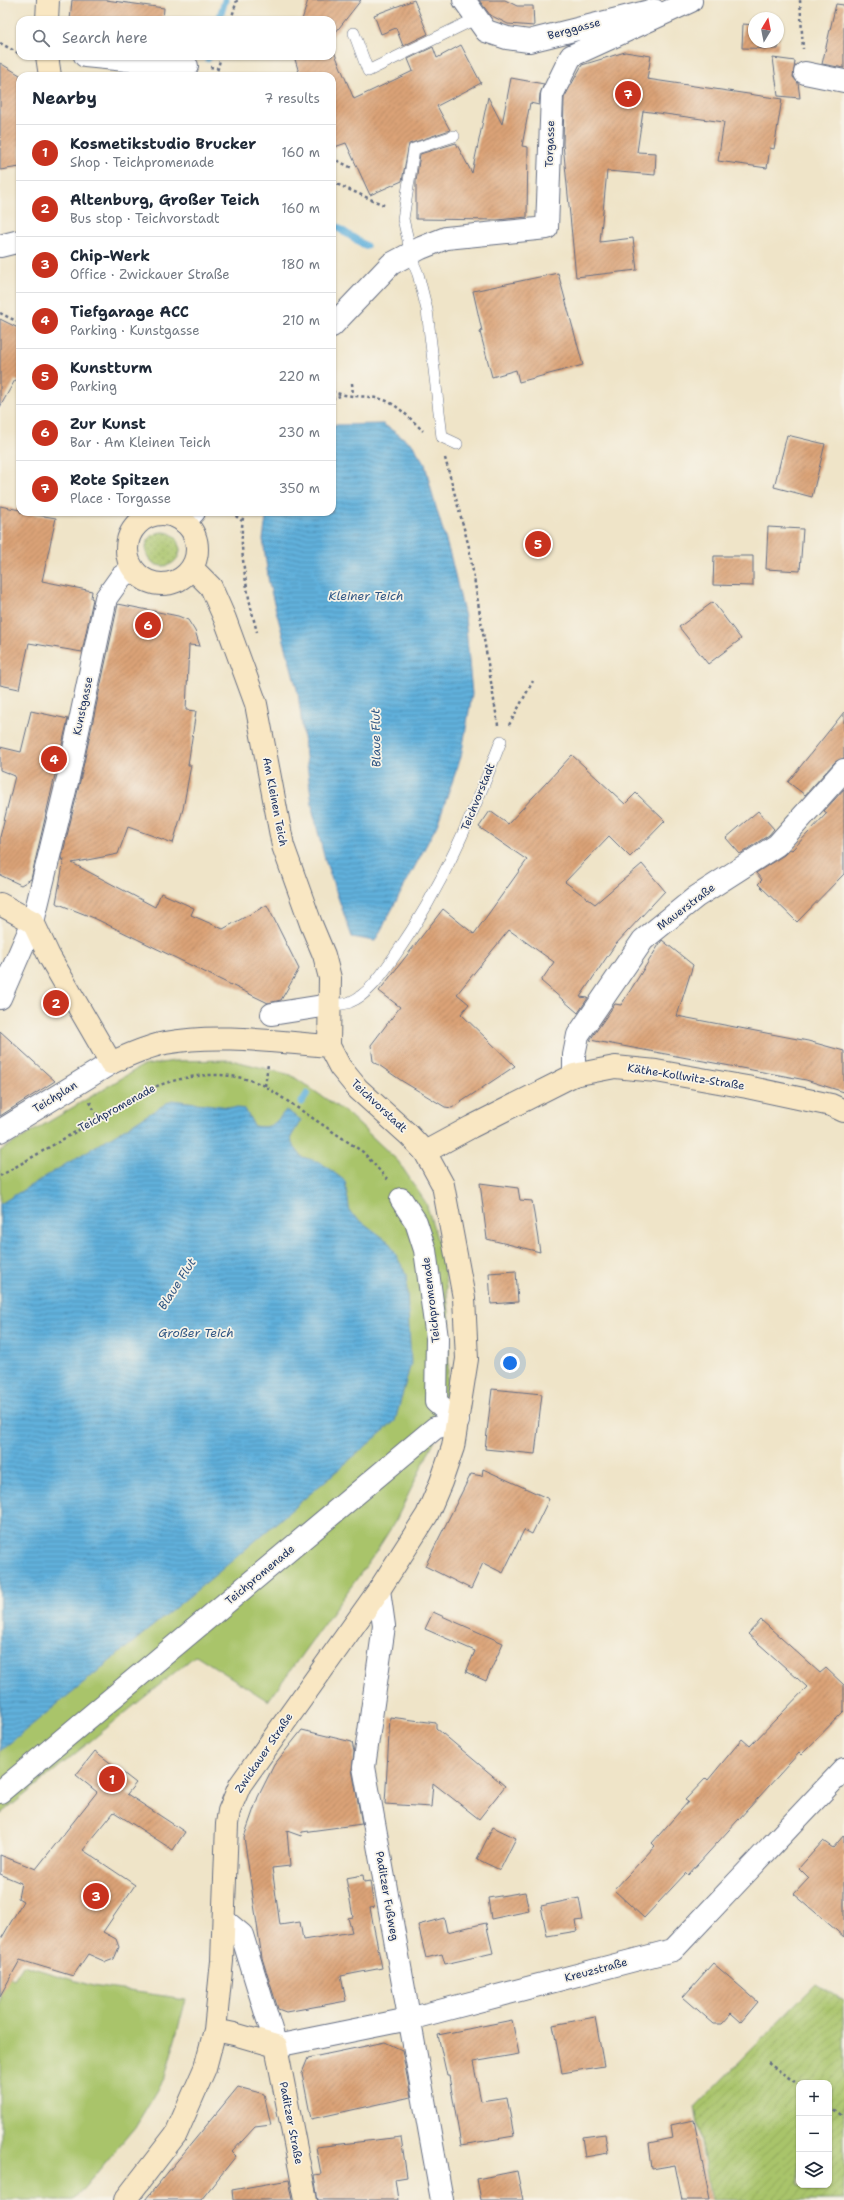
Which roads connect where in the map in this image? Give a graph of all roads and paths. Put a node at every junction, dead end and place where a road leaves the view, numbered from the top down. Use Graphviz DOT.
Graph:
graph roads {
  1 [pos="48,0"];
  2 [pos="237,0"];
  3 [pos="464,0"];
  4 [pos="800,0"];
  5 [pos="696,1"];
  6 [pos="47,16"];
  7 [pos="232,16"];
  8 [pos="477,18"];
  9 [pos="354,32"];
  10 [pos="0,43"];
  11 [pos="16,52"];
  12 [pos="48,60"];
  13 [pos="126,60"];
  14 [pos="219,60"];
  15 [pos="187,66"];
  16 [pos="50,72"];
  17 [pos="217,72"];
  18 [pos="805,73"];
  19 [pos="844,81"];
  20 [pos="454,136"];
  21 [pos="336,160"];
  22 [pos="352,168"];
  23 [pos="336,184"];
  24 [pos="403,219"];
  25 [pos="16,242"];
  26 [pos="0,246"];
  27 [pos="410,255"];
  28 [pos="0,313"];
  29 [pos="16,321"];
  30 [pos="336,322"];
  31 [pos="352,383"];
  32 [pos="336,393"];
  33 [pos="340,395"];
  34 [pos="353,395"];
  35 [pos="336,397"];
  36 [pos="442,437"];
  37 [pos="457,444"];
  38 [pos="146,516"];
  39 [pos="175,516"];
  40 [pos="236,516"];
  41 [pos="189,517"];
  42 [pos="131,518"];
  43 [pos="242,521"];
  44 [pos="192,568"];
  45 [pos="132,569"];
  46 [pos="533,682"];
  47 [pos="500,741"];
  48 [pos="844,770"];
  49 [pos="0,904"];
  50 [pos="33,922"];
  51 [pos="0,998"];
  52 [pos="329,1005"];
  53 [pos="272,1014"];
  54 [pos="329,1046"];
  55 [pos="111,1063"];
  56 [pos="574,1076"];
  57 [pos="844,1111"];
  58 [pos="0,1131"];
  59 [pos="425,1152"];
  60 [pos="0,1176"];
  61 [pos="401,1200"];
  62 [pos="458,1421"];
  63 [pos="380,1590"];
  64 [pos="844,1769"];
  65 [pos="0,1792"];
  66 [pos="224,1920"];
  67 [pos="409,2019"];
  68 [pos="215,2030"];
  69 [pos="276,2046"];
  70 [pos="768,2063"];
  71 [pos="796,2083"];
  72 [pos="832,2108"];
  73 [pos="844,2117"];
  74 [pos="125,2200"];
  75 [pos="306,2200"];
  76 [pos="442,2200"];
  1 -- 6 [label="street"];
  2 -- 7 [label="path"];
  3 -- 8 [label="street, Berggasse"];
  4 -- 18 [label="path"];
  5 -- 8 [label="street, Berggasse"];
  5 -- 27 [label="street, Torgasse"];
  8 -- 9 [label="lane"];
  10 -- 11 [label="path"];
  12 -- 16 [label="street"];
  13 -- 15 [label="street"];
  14 -- 17 [label="path"];
  18 -- 19 [label="street"];
  20 -- 24 [label="lane"];
  21 -- 22 [label="path"];
  23 -- 24 [label="path"];
  24 -- 27 [label="lane"];
  25 -- 26 [label="street"];
  27 -- 30 [label="street"];
  27 -- 36 [label="lane"];
  28 -- 29 [label="path"];
  31 -- 34 [label="path"];
  32 -- 33 [label="path"];
  33 -- 34 [label="path"];
  33 -- 35 [label="path"];
  34 -- 36 [label="path"];
  36 -- 37 [label="lane"];
  36 -- 47 [label="path"];
  38 -- 42 [label="street"];
  39 -- 41 [label="street"];
  40 -- 43 [label="path"];
  41 -- 44 [label="street"];
  42 -- 45 [label="street"];
  44 -- 45 [label="street"];
  44 -- 52 [label="street, Am Kleinen Teich"];
  45 -- 50 [label="street, Kunstgasse"];
  46 -- 47 [label="path"];
  47 -- 52 [label="lane, Teichvorstadt"];
  48 -- 56 [label="street, Mauerstraße"];
  49 -- 50 [label="street"];
  50 -- 51 [label="street"];
  50 -- 55 [label="street"];
  52 -- 53 [label="street, Teichvorstadt"];
  52 -- 54 [label="street, Am Kleinen Teich"];
  54 -- 55 [label="street"];
  54 -- 59 [label="street, Teichvorstadt"];
  55 -- 58 [label="street, Teichplan"];
  56 -- 57 [label="street, Käthe-Kollwitz-Straße"];
  56 -- 59 [label="street, Käthe-Kollwitz-Straße"];
  59 -- 62 [label="street, Teichvorstadt"];
  60 -- 61 [label="path, Teichpromenade"];
  61 -- 62 [label="street, Teichpromenade"];
  62 -- 63 [label="street, Zwickauer Straße"];
  62 -- 65 [label="street, Teichpromenade"];
  63 -- 66 [label="street, Zwickauer Straße"];
  63 -- 67 [label="street, Paditzer Fußweg"];
  64 -- 67 [label="street, Kreuzstraße"];
  66 -- 68 [label="street, Zwickauer Straße"];
  66 -- 69 [label="street, Paditzer Straße"];
  67 -- 69 [label="street, Kreuzstraße"];
  67 -- 76 [label="street, Paditzer Fußweg"];
  68 -- 69 [label="street"];
  68 -- 74 [label="street, Zwickauer Straße"];
  69 -- 75 [label="street, Paditzer Straße"];
  70 -- 71 [label="path"];
  72 -- 73 [label="path"];
}
